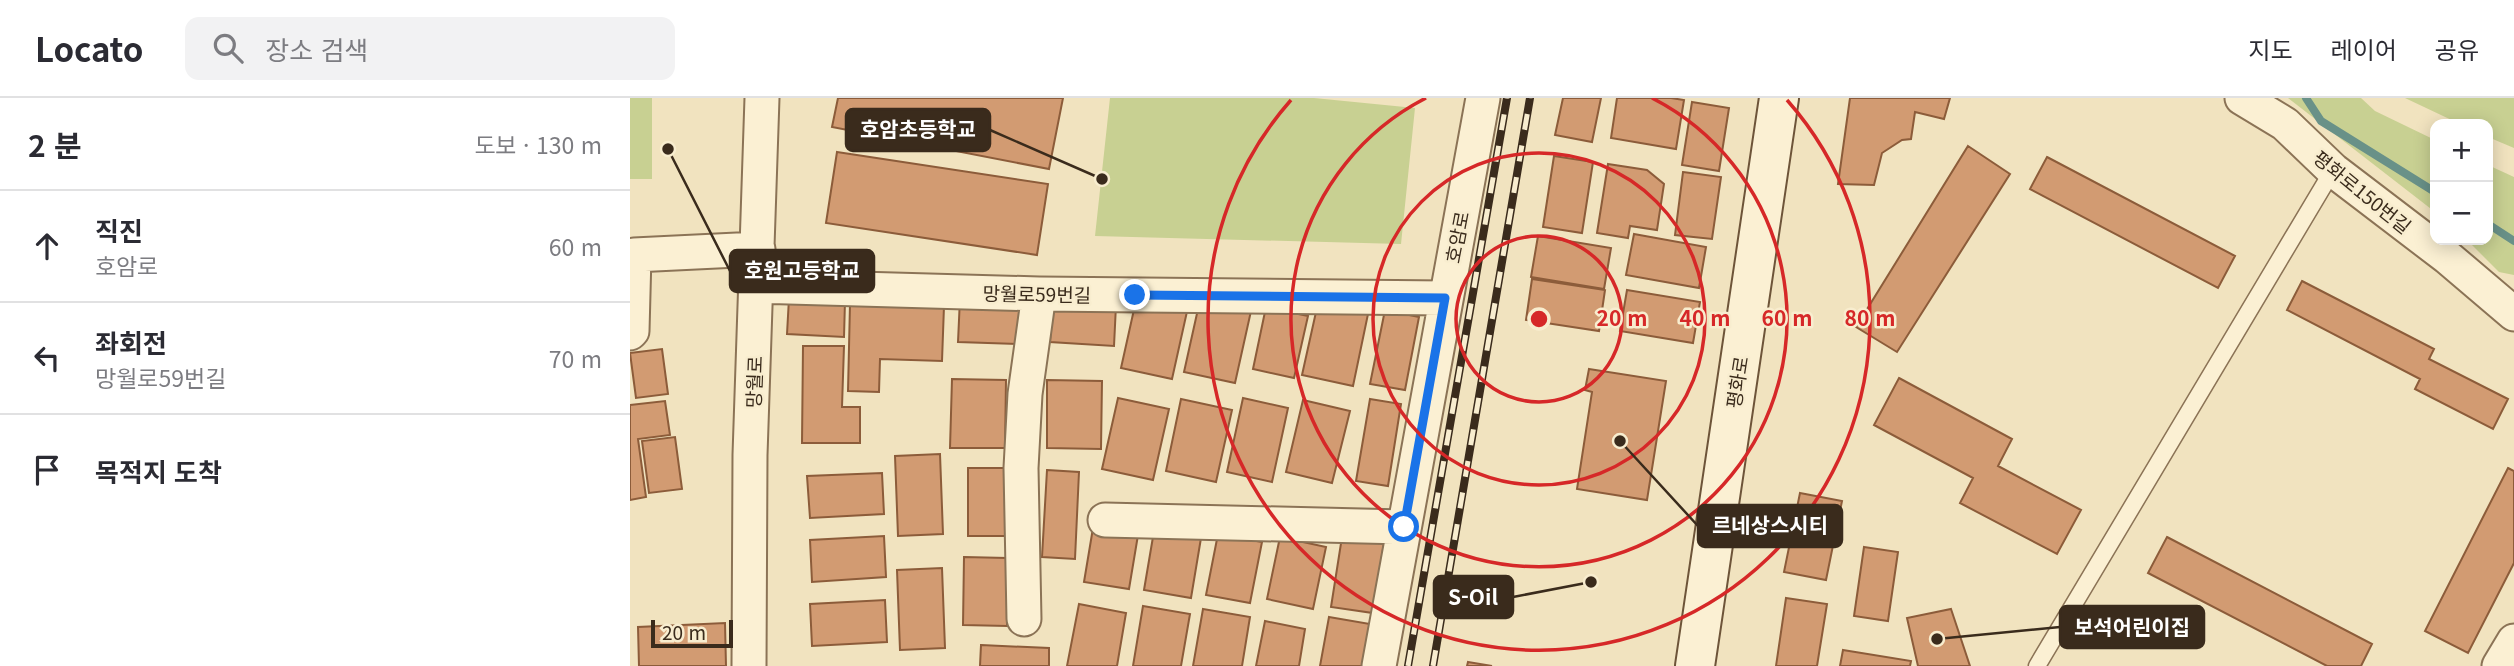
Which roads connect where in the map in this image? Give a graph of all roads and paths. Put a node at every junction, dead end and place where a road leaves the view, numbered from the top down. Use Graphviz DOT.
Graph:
graph roads {
  1 [pos="762,98"];
  2 [pos="1483,98"];
  3 [pos="1779,98"];
  4 [pos="2242,98"];
  5 [pos="2333,170"];
  6 [pos="758,248"];
  7 [pos="755,286"];
  8 [pos="1039,293"];
  9 [pos="1445,298"];
  10 [pos="2514,314"];
  11 [pos="630,333"];
  12 [pos="1105,520"];
  13 [pos="1404,527"];
  14 [pos="1024,619"];
  15 [pos="2514,641"];
  16 [pos="748,666"];
  17 [pos="1379,666"];
  18 [pos="1695,666"];
  19 [pos="2037,666"];
  20 [pos="2499,666"];
  1 -- 6 [label="street, 망월로"];
  2 -- 9 [label="street, 호암로"];
  3 -- 18 [label="main road, 평화로"];
  4 -- 5 [label="street, 평화로150번길"];
  5 -- 10 [label="street, 평화로150번길"];
  5 -- 19 [label="lane"];
  6 -- 7 [label="street, 망월로"];
  6 -- 11 [label="street"];
  7 -- 8 [label="street, 망월로59번길"];
  7 -- 16 [label="street, 망월로"];
  8 -- 9 [label="street, 망월로59번길"];
  8 -- 14 [label="street"];
  9 -- 13 [label="street, 호암로"];
  12 -- 13 [label="street"];
  13 -- 17 [label="street, 호암로"];
  15 -- 20 [label="street"];
}
